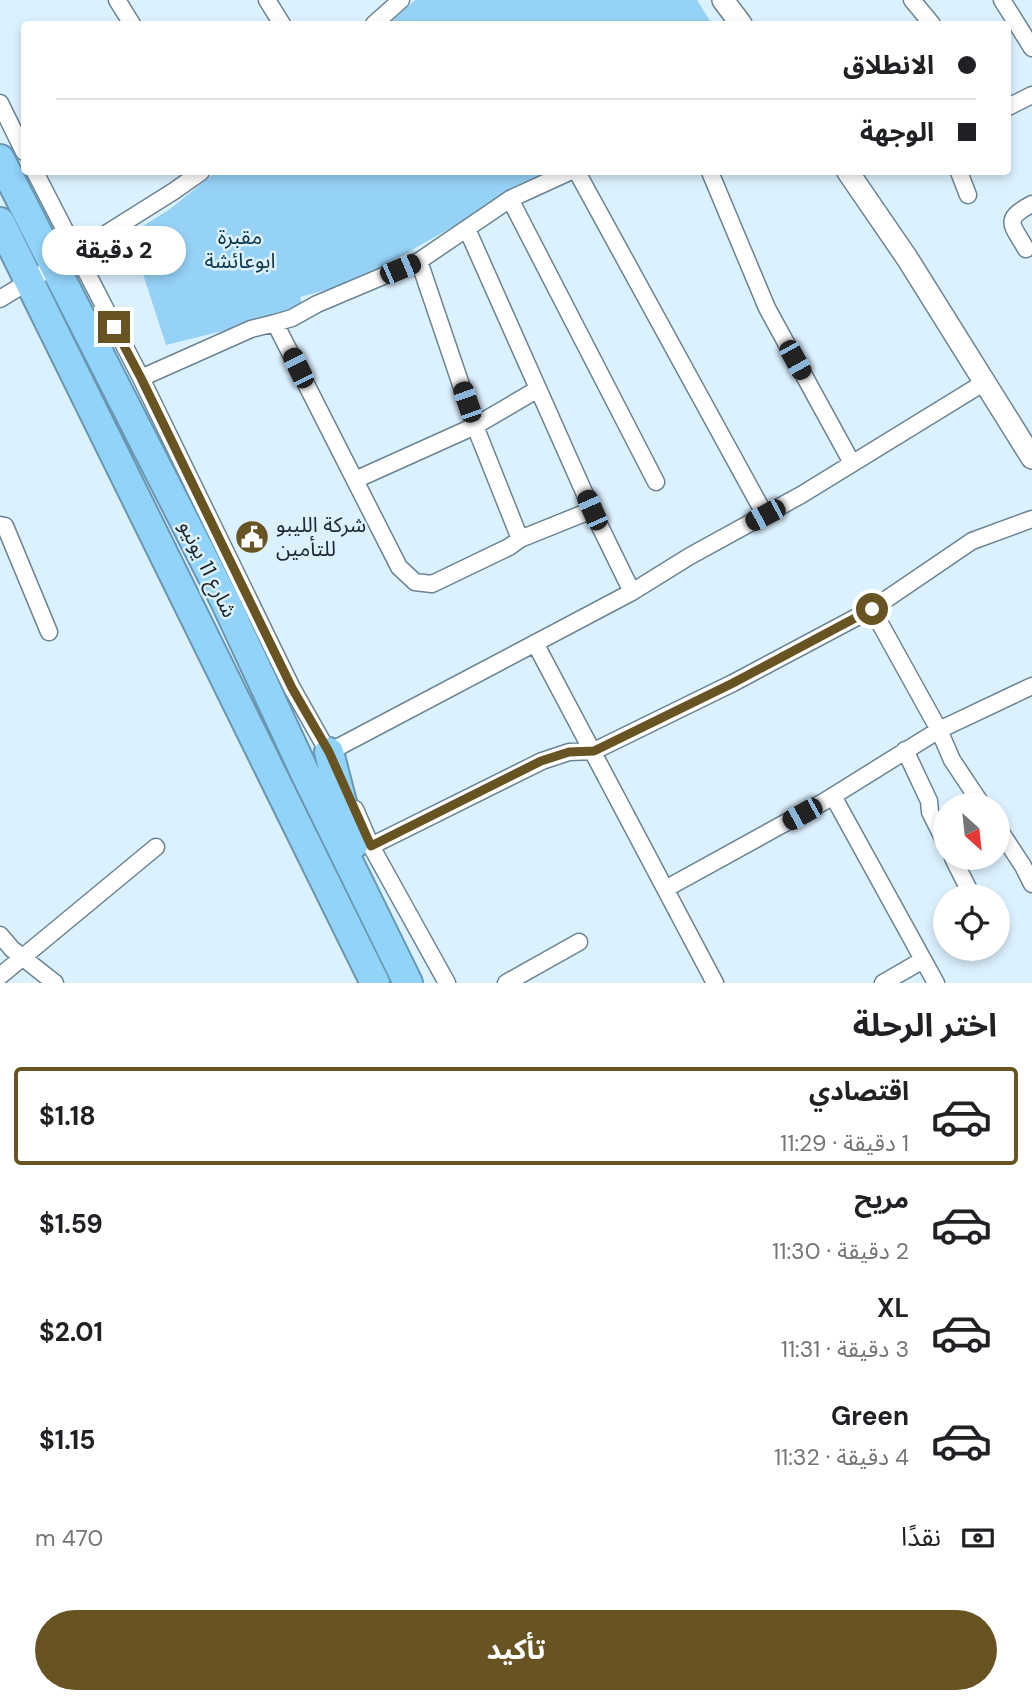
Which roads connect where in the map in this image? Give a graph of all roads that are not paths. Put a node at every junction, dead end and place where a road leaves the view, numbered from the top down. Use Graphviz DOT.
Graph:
graph roads {
  1 [pos="117,0"];
  2 [pos="267,0"];
  3 [pos="401,0"];
  4 [pos="723,0"];
  5 [pos="912,0"];
  6 [pos="1002,0"];
  7 [pos="130,21"];
  8 [pos="280,21"];
  9 [pos="377,21"];
  10 [pos="739,21"];
  11 [pos="930,21"];
  12 [pos="1032,48"];
  13 [pos="1032,95"];
  14 [pos="0,103"];
  15 [pos="1011,106"];
  16 [pos="21,146"];
  17 [pos="0,159"];
  18 [pos="36,175"];
  19 [pos="197,175"];
  20 [pos="562,175"];
  21 [pos="579,175"];
  22 [pos="711,175"];
  23 [pos="850,175"];
  24 [pos="960,175"];
  25 [pos="968,195"];
  26 [pos="510,199"];
  27 [pos="1032,204"];
  28 [pos="0,222"];
  29 [pos="467,229"];
  30 [pos="1026,249"];
  31 [pos="66,259"];
  32 [pos="419,261"];
  33 [pos="29,281"];
  34 [pos="0,299"];
  35 [pos="275,323"];
  36 [pos="141,378"];
  37 [pos="985,382"];
  38 [pos="538,389"];
  39 [pos="475,426"];
  40 [pos="1032,458"];
  41 [pos="852,463"];
  42 [pos="355,481"];
  43 [pos="656,482"];
  44 [pos="592,510"];
  45 [pos="765,515"];
  46 [pos="1032,519"];
  47 [pos="0,526"];
  48 [pos="520,539"];
  49 [pos="632,592"];
  50 [pos="872,609"];
  51 [pos="49,632"];
  52 [pos="535,643"];
  53 [pos="1032,686"];
  54 [pos="939,730"];
  55 [pos="905,750"];
  56 [pos="594,751"];
  57 [pos="329,752"];
  58 [pos="974,793"];
  59 [pos="833,796"];
  60 [pos="933,818"];
  61 [pos="371,846"];
  62 [pos="1010,846"];
  63 [pos="156,847"];
  64 [pos="1032,884"];
  65 [pos="667,888"];
  66 [pos="367,898"];
  67 [pos="0,935"];
  68 [pos="579,942"];
  69 [pos="24,957"];
  70 [pos="923,960"];
  71 [pos="0,976"];
  72 [pos="55,983"];
  73 [pos="375,983"];
  74 [pos="408,983"];
  75 [pos="447,983"];
  76 [pos="506,983"];
  77 [pos="715,983"];
  78 [pos="883,983"];
  79 [pos="936,983"];
  1 -- 7 [label="street"];
  2 -- 8 [label="street"];
  3 -- 9 [label="street"];
  4 -- 10 [label="main road"];
  5 -- 11 [label="street"];
  6 -- 12 [label="street"];
  13 -- 15 [label="street"];
  14 -- 16 [label="street"];
  17 -- 31 [label="highway, شارع 11 يونيو"];
  18 -- 31 [label="street"];
  19 -- 31 [label="street"];
  20 -- 26 [label="street"];
  21 -- 45 [label="street"];
  22 -- 41 [label="street"];
  23 -- 37 [label="main road"];
  24 -- 25 [label="street"];
  26 -- 29 [label="street"];
  26 -- 43 [label="street"];
  27 -- 30 [label="street"];
  28 -- 33 [label="highway, شارع 11 يونيو"];
  29 -- 32 [label="street"];
  29 -- 38 [label="street"];
  31 -- 33 [label="street"];
  31 -- 36 [label="street"];
  31 -- 66 [label="highway, شارع 11 يونيو"];
  32 -- 35 [label="street"];
  32 -- 39 [label="street"];
  33 -- 34 [label="street"];
  33 -- 73 [label="highway, شارع 11 يونيو"];
  35 -- 36 [label="street"];
  35 -- 42 [label="street"];
  36 -- 57 [label="street"];
  37 -- 40 [label="main road"];
  37 -- 41 [label="street"];
  38 -- 39 [label="street"];
  38 -- 44 [label="street"];
  39 -- 42 [label="street"];
  39 -- 48 [label="street"];
  41 -- 45 [label="street"];
  42 -- 48 [label="street"];
  44 -- 48 [label="street"];
  44 -- 49 [label="street"];
  45 -- 49 [label="street"];
  46 -- 50 [label="street"];
  47 -- 51 [label="street"];
  49 -- 52 [label="street"];
  50 -- 54 [label="street"];
  50 -- 56 [label="street"];
  52 -- 56 [label="street"];
  52 -- 57 [label="street"];
  53 -- 54 [label="street"];
  54 -- 55 [label="street"];
  54 -- 58 [label="street"];
  55 -- 59 [label="street"];
  55 -- 60 [label="street"];
  56 -- 61 [label="street"];
  56 -- 65 [label="street"];
  57 -- 61 [label="street"];
  57 -- 66 [label="highway"];
  59 -- 65 [label="street"];
  59 -- 70 [label="street"];
  61 -- 75 [label="street"];
  62 -- 64 [label="street"];
  63 -- 69 [label="street"];
  65 -- 77 [label="street"];
  66 -- 74 [label="highway, شارع 11 يونيو"];
  67 -- 69 [label="street"];
  68 -- 76 [label="street"];
  69 -- 71 [label="street"];
  69 -- 72 [label="street"];
  70 -- 78 [label="street"];
  70 -- 79 [label="street"];
}
